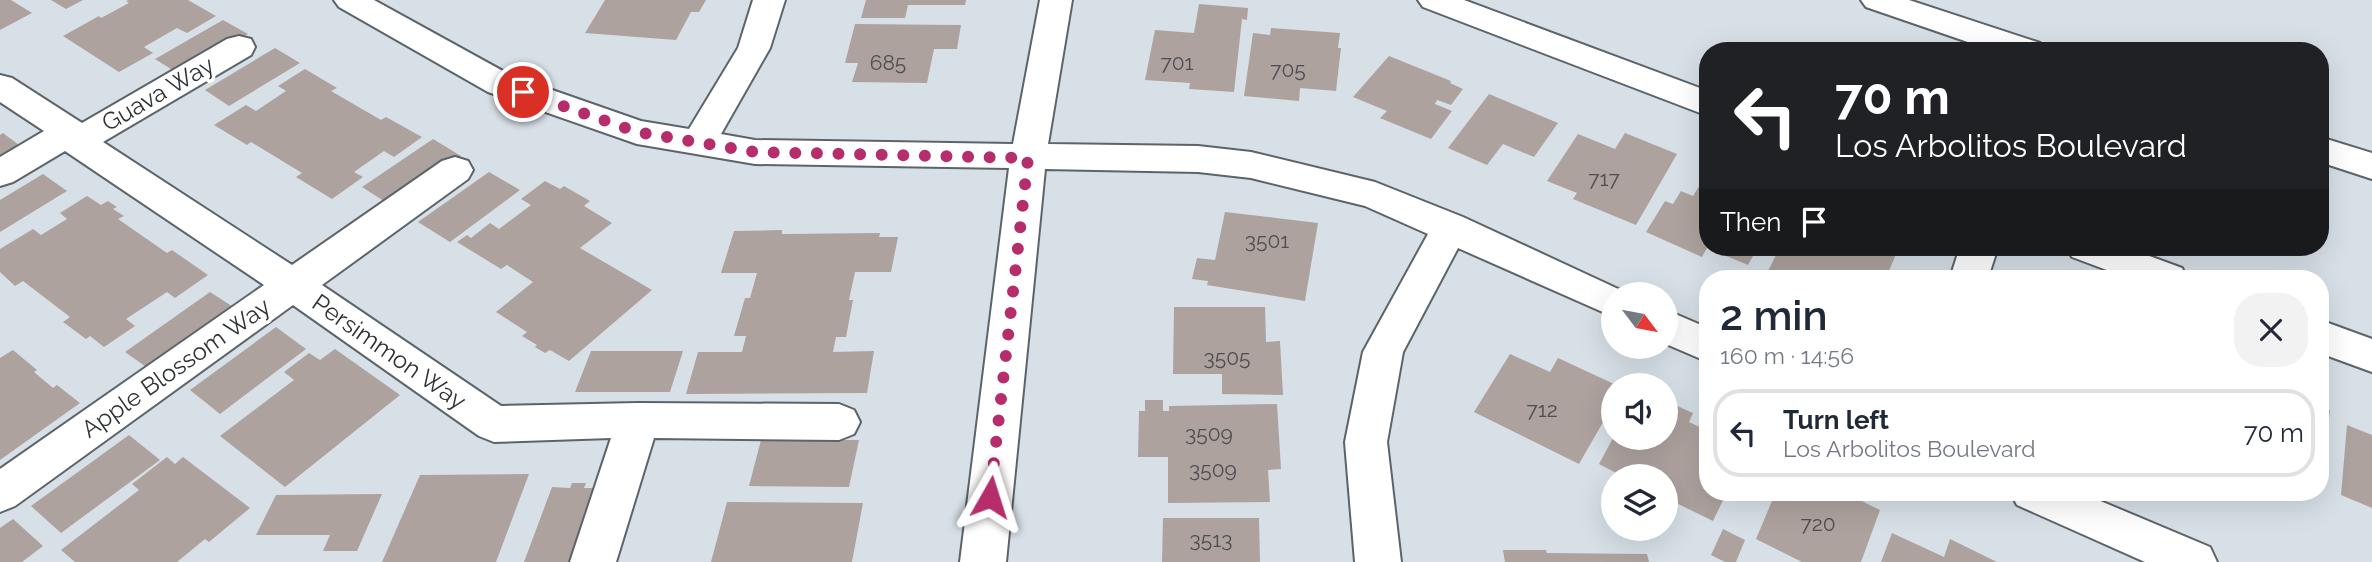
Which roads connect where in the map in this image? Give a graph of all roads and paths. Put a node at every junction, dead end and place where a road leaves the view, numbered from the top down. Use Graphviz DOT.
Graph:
graph roads {
  1 [pos="350,0"];
  2 [pos="769,0"];
  3 [pos="1056,0"];
  4 [pos="1434,0"];
  5 [pos="1877,0"];
  6 [pos="2001,42"];
  7 [pos="239,47"];
  8 [pos="0,86"];
  9 [pos="1699,101"];
  10 [pos="73,137"];
  11 [pos="698,143"];
  12 [pos="2329,152"];
  13 [pos="1028,158"];
  14 [pos="2372,166"];
  15 [pos="454,170"];
  16 [pos="0,173"];
  17 [pos="1450,227"];
  18 [pos="2109,256"];
  19 [pos="2147,270"];
  20 [pos="293,285"];
  21 [pos="1601,296"];
  22 [pos="1678,332"];
  23 [pos="2329,339"];
  24 [pos="1699,342"];
  25 [pos="2372,356"];
  26 [pos="638,420"];
  27 [pos="839,422"];
  28 [pos="0,493"];
  29 [pos="2053,501"];
  30 [pos="593,562"];
  31 [pos="983,562"];
  32 [pos="1378,562"];
  33 [pos="2194,562"];
  1 -- 11 [label="street"];
  2 -- 11 [label="street"];
  3 -- 13 [label="street"];
  4 -- 9 [label="street"];
  5 -- 6 [label="street"];
  7 -- 10 [label="street, Guava Way"];
  8 -- 10 [label="street, Persimmon Way"];
  10 -- 16 [label="street, Guava Way"];
  10 -- 20 [label="street, Persimmon Way"];
  11 -- 13 [label="street"];
  12 -- 14 [label="street"];
  13 -- 17 [label="street"];
  13 -- 31 [label="street"];
  15 -- 20 [label="street, Apple Blossom Way"];
  17 -- 21 [label="street"];
  17 -- 32 [label="street"];
  18 -- 19 [label="street"];
  20 -- 26 [label="street, Persimmon Way"];
  20 -- 28 [label="street, Apple Blossom Way"];
  22 -- 24 [label="street"];
  23 -- 25 [label="street"];
  26 -- 27 [label="street, Persimmon Way"];
  26 -- 30 [label="street"];
  29 -- 33 [label="street"];
}
